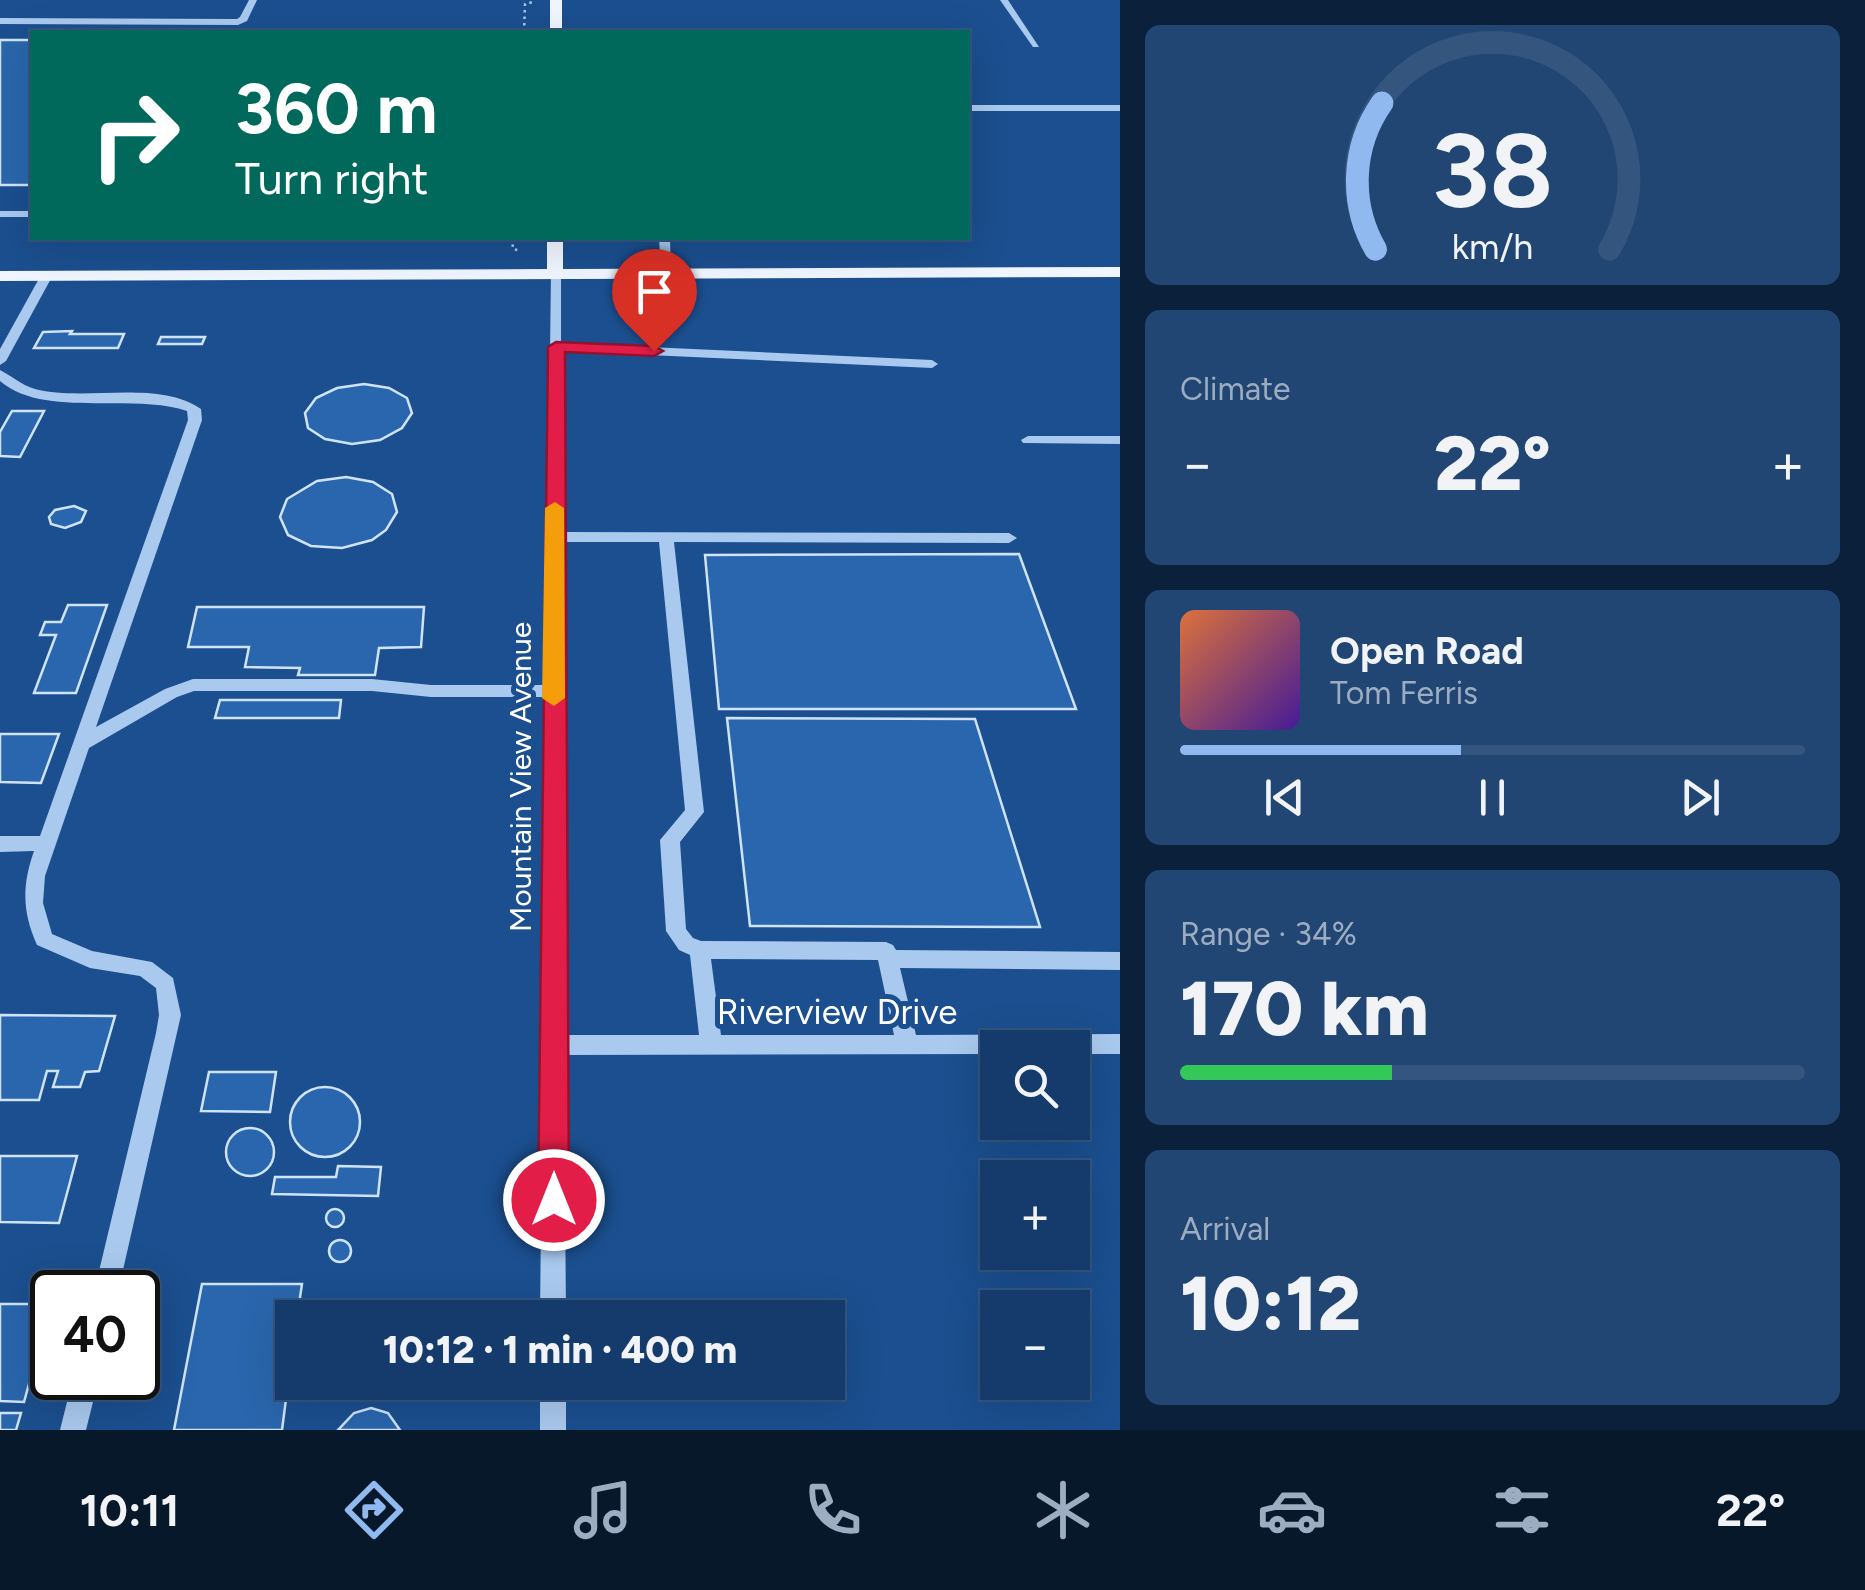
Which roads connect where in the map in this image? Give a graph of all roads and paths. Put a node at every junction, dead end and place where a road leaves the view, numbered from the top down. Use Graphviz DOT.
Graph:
graph roads {
  1 [pos="253,0"];
  2 [pos="556,0"];
  3 [pos="1004,0"];
  4 [pos="533,2"];
  5 [pos="0,21"];
  6 [pos="524,30"];
  7 [pos="556,30"];
  8 [pos="1036,45"];
  9 [pos="970,108"];
  10 [pos="1120,108"];
  11 [pos="0,214"];
  12 [pos="30,214"];
  13 [pos="512,240"];
  14 [pos="555,240"];
  15 [pos="664,240"];
  16 [pos="521,252"];
  17 [pos="555,272"];
  18 [pos="667,272"];
  19 [pos="1120,272"];
  20 [pos="0,276"];
  21 [pos="47,276"];
  22 [pos="556,347"];
  23 [pos="0,361"];
  24 [pos="932,364"];
  25 [pos="0,374"];
  26 [pos="1028,440"];
  27 [pos="1120,440"];
  28 [pos="554,537"];
  29 [pos="666,537"];
  30 [pos="1008,538"];
  31 [pos="554,691"];
  32 [pos="81,744"];
  33 [pos="47,843"];
  34 [pos="0,844"];
  35 [pos="700,950"];
  36 [pos="888,959"];
  37 [pos="1120,961"];
  38 [pos="554,1044"];
  39 [pos="710,1044"];
  40 [pos="907,1044"];
  41 [pos="1120,1044"];
  42 [pos="111,1270"];
  43 [pos="553,1300"];
  44 [pos="80,1400"];
  45 [pos="553,1400"];
  46 [pos="73,1430"];
  47 [pos="553,1430"];
  1 -- 5 [label="street"];
  2 -- 7 [label="main road"];
  3 -- 8 [label="street"];
  4 -- 6 [label="path"];
  9 -- 10 [label="street"];
  11 -- 12 [label="street"];
  13 -- 16 [label="path"];
  14 -- 17 [label="main road, Mountain View Avenue"];
  15 -- 18 [label="street"];
  17 -- 18 [label="main road"];
  17 -- 21 [label="main road"];
  17 -- 22 [label="street, Mountain View Avenue"];
  18 -- 19 [label="main road"];
  20 -- 21 [label="main road"];
  21 -- 23 [label="street"];
  22 -- 24 [label="street"];
  22 -- 28 [label="street, Mountain View Avenue"];
  25 -- 32 [label="street"];
  26 -- 27 [label="street"];
  28 -- 29 [label="street"];
  28 -- 31 [label="street, Mountain View Avenue"];
  29 -- 30 [label="street"];
  29 -- 35 [label="street"];
  31 -- 32 [label="street"];
  31 -- 38 [label="street, Mountain View Avenue"];
  32 -- 33 [label="street"];
  33 -- 34 [label="street"];
  33 -- 42 [label="street"];
  35 -- 36 [label="street"];
  35 -- 39 [label="street"];
  36 -- 37 [label="street"];
  36 -- 40 [label="street"];
  38 -- 39 [label="street, Riverview Drive"];
  38 -- 43 [label="street, Mountain View Avenue"];
  39 -- 40 [label="street, Riverview Drive"];
  40 -- 41 [label="street, Riverview Drive"];
  44 -- 46 [label="street"];
  45 -- 47 [label="street"];
}
